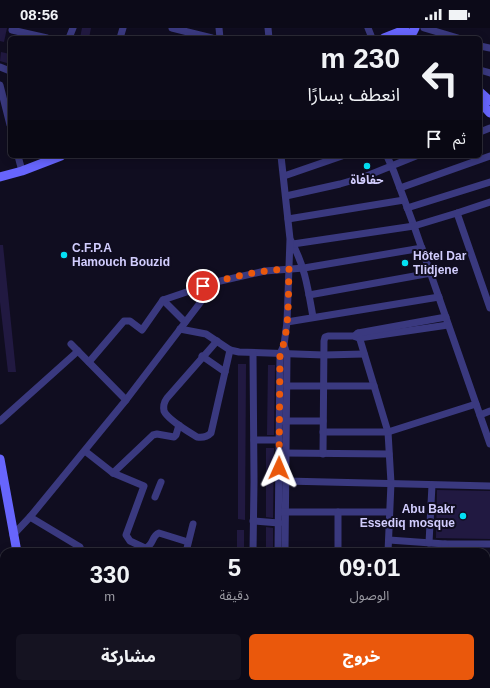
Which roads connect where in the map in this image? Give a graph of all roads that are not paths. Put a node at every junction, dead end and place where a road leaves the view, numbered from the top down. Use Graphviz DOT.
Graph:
graph roads {
  1 [pos="172,28"];
  2 [pos="424,28"];
  3 [pos="13,29"];
  4 [pos="409,31"];
  5 [pos="39,36"];
  6 [pos="204,36"];
  7 [pos="391,36"];
  8 [pos="451,36"];
  9 [pos="0,86"];
  10 [pos="483,104"];
  11 [pos="490,113"];
  12 [pos="8,117"];
  13 [pos="490,156"];
  14 [pos="19,158"];
  15 [pos="55,158"];
  16 [pos="281,158"];
  17 [pos="336,158"];
  18 [pos="387,158"];
  19 [pos="410,158"];
  20 [pos="391,165"];
  21 [pos="22,171"];
  22 [pos="284,176"];
  23 [pos="0,177"];
  24 [pos="490,182"];
  25 [pos="400,188"];
  26 [pos="286,196"];
  27 [pos="404,200"];
  28 [pos="490,202"];
  29 [pos="407,208"];
  30 [pos="457,213"];
  31 [pos="288,219"];
  32 [pos="414,226"];
  33 [pos="292,242"];
  34 [pos="422,248"];
  35 [pos="304,268"];
  36 [pos="289,269"];
  37 [pos="430,273"];
  38 [pos="216,282"];
  39 [pos="309,294"];
  40 [pos="439,297"];
  41 [pos="162,300"];
  42 [pos="490,308"];
  43 [pos="313,317"];
  44 [pos="446,317"];
  45 [pos="185,322"];
  46 [pos="287,322"];
  47 [pos="448,325"];
  48 [pos="180,329"];
  49 [pos="357,336"];
  50 [pos="217,341"];
  51 [pos="71,344"];
  52 [pos="230,350"];
  53 [pos="78,351"];
  54 [pos="253,353"];
  55 [pos="283,354"];
  56 [pos="364,354"];
  57 [pos="324,355"];
  58 [pos="202,356"];
  59 [pos="89,362"];
  60 [pos="225,372"];
  61 [pos="287,386"];
  62 [pos="324,386"];
  63 [pos="374,386"];
  64 [pos="126,400"];
  65 [pos="476,404"];
  66 [pos="490,412"];
  67 [pos="480,414"];
  68 [pos="0,421"];
  69 [pos="283,421"];
  70 [pos="323,421"];
  71 [pos="179,424"];
  72 [pos="323,432"];
  73 [pos="388,432"];
  74 [pos="254,440"];
  75 [pos="279,440"];
  76 [pos="490,444"];
  77 [pos="85,451"];
  78 [pos="283,453"];
  79 [pos="322,454"];
  80 [pos="390,454"];
  81 [pos="0,459"];
  82 [pos="114,473"];
  83 [pos="286,481"];
  84 [pos="161,482"];
  85 [pos="391,483"];
  86 [pos="432,485"];
  87 [pos="144,486"];
  88 [pos="490,486"];
  89 [pos="282,512"];
  90 [pos="338,512"];
  91 [pos="389,512"];
  92 [pos="30,517"];
  93 [pos="253,521"];
  94 [pos="278,523"];
  95 [pos="193,524"];
  96 [pos="13,535"];
  97 [pos="388,540"];
  98 [pos="188,542"];
  99 [pos="429,543"];
  100 [pos="445,544"];
  101 [pos="490,544"];
  102 [pos="16,548"];
  103 [pos="80,548"];
  104 [pos="187,548"];
  105 [pos="253,548"];
  106 [pos="278,548"];
  107 [pos="285,548"];
  108 [pos="338,548"];
  109 [pos="388,548"];
  110 [pos="445,548"];
  1 -- 6 [label="street"];
  2 -- 8 [label="street"];
  3 -- 5 [label="street"];
  4 -- 7 [label="main road"];
  9 -- 12 [label="street"];
  10 -- 11 [label="main road"];
  13 -- 25 [label="street"];
  14 -- 21 [label="street"];
  15 -- 21 [label="main road"];
  16 -- 22 [label="street"];
  17 -- 22 [label="street"];
  18 -- 20 [label="street"];
  19 -- 20 [label="street"];
  20 -- 25 [label="street"];
  20 -- 26 [label="street"];
  21 -- 23 [label="main road"];
  22 -- 26 [label="street"];
  24 -- 29 [label="street"];
  25 -- 27 [label="street"];
  26 -- 31 [label="street"];
  27 -- 29 [label="street"];
  27 -- 31 [label="street"];
  28 -- 30 [label="street"];
  29 -- 32 [label="street"];
  30 -- 32 [label="street"];
  30 -- 42 [label="street"];
  31 -- 33 [label="street"];
  32 -- 33 [label="street"];
  32 -- 34 [label="street"];
  33 -- 35 [label="street"];
  33 -- 36 [label="street"];
  34 -- 35 [label="street"];
  34 -- 37 [label="street"];
  35 -- 36 [label="street"];
  35 -- 39 [label="street"];
  36 -- 38 [label="street"];
  36 -- 46 [label="street"];
  37 -- 39 [label="street"];
  37 -- 40 [label="street"];
  38 -- 41 [label="street"];
  38 -- 45 [label="street"];
  39 -- 43 [label="street"];
  40 -- 43 [label="street"];
  40 -- 44 [label="street"];
  41 -- 45 [label="street"];
  41 -- 59 [label="street"];
  43 -- 46 [label="street"];
  44 -- 47 [label="street"];
  44 -- 49 [label="street"];
  45 -- 48 [label="street"];
  46 -- 55 [label="street"];
  47 -- 49 [label="street"];
  47 -- 65 [label="street"];
  48 -- 50 [label="street"];
  48 -- 64 [label="street"];
  49 -- 56 [label="street"];
  49 -- 57 [label="street"];
  50 -- 52 [label="street"];
  50 -- 58 [label="street"];
  51 -- 53 [label="street"];
  52 -- 54 [label="street"];
  52 -- 60 [label="street"];
  53 -- 59 [label="street"];
  53 -- 68 [label="street"];
  54 -- 55 [label="street"];
  54 -- 74 [label="street"];
  55 -- 57 [label="street"];
  55 -- 61 [label="street"];
  55 -- 69 [label="street"];
  56 -- 57 [label="street"];
  56 -- 63 [label="street"];
  57 -- 62 [label="street"];
  58 -- 60 [label="street"];
  58 -- 71 [label="street"];
  59 -- 64 [label="street"];
  60 -- 71 [label="street"];
  61 -- 62 [label="street"];
  61 -- 69 [label="street"];
  62 -- 63 [label="street"];
  62 -- 70 [label="street"];
  63 -- 73 [label="street"];
  64 -- 77 [label="street"];
  65 -- 67 [label="street"];
  65 -- 73 [label="street"];
  66 -- 67 [label="street"];
  67 -- 76 [label="street"];
  69 -- 70 [label="street"];
  69 -- 75 [label="street"];
  69 -- 78 [label="street"];
  70 -- 72 [label="street"];
  71 -- 82 [label="street"];
  72 -- 73 [label="street"];
  72 -- 79 [label="street"];
  73 -- 80 [label="street"];
  74 -- 75 [label="street"];
  74 -- 93 [label="street"];
  75 -- 78 [label="street"];
  77 -- 82 [label="street"];
  77 -- 92 [label="street"];
  78 -- 79 [label="street"];
  78 -- 83 [label="street"];
  78 -- 89 [label="street"];
  79 -- 80 [label="street"];
  80 -- 85 [label="street"];
  81 -- 96 [label="main road"];
  82 -- 87 [label="street"];
  83 -- 85 [label="street"];
  83 -- 89 [label="street"];
  84 -- 87 [label="street"];
  85 -- 86 [label="street"];
  85 -- 91 [label="street"];
  86 -- 88 [label="street"];
  86 -- 99 [label="street"];
  87 -- 98 [label="street"];
  89 -- 90 [label="street"];
  89 -- 94 [label="street"];
  89 -- 107 [label="street"];
  90 -- 91 [label="street"];
  90 -- 108 [label="street"];
  91 -- 97 [label="street"];
  92 -- 96 [label="street"];
  92 -- 103 [label="street"];
  93 -- 94 [label="street"];
  93 -- 105 [label="street"];
  94 -- 106 [label="street"];
  95 -- 98 [label="street"];
  96 -- 102 [label="main road"];
  97 -- 99 [label="street"];
  97 -- 109 [label="street"];
  98 -- 104 [label="street"];
  99 -- 100 [label="street"];
  100 -- 101 [label="street"];
  100 -- 110 [label="street"];
}
